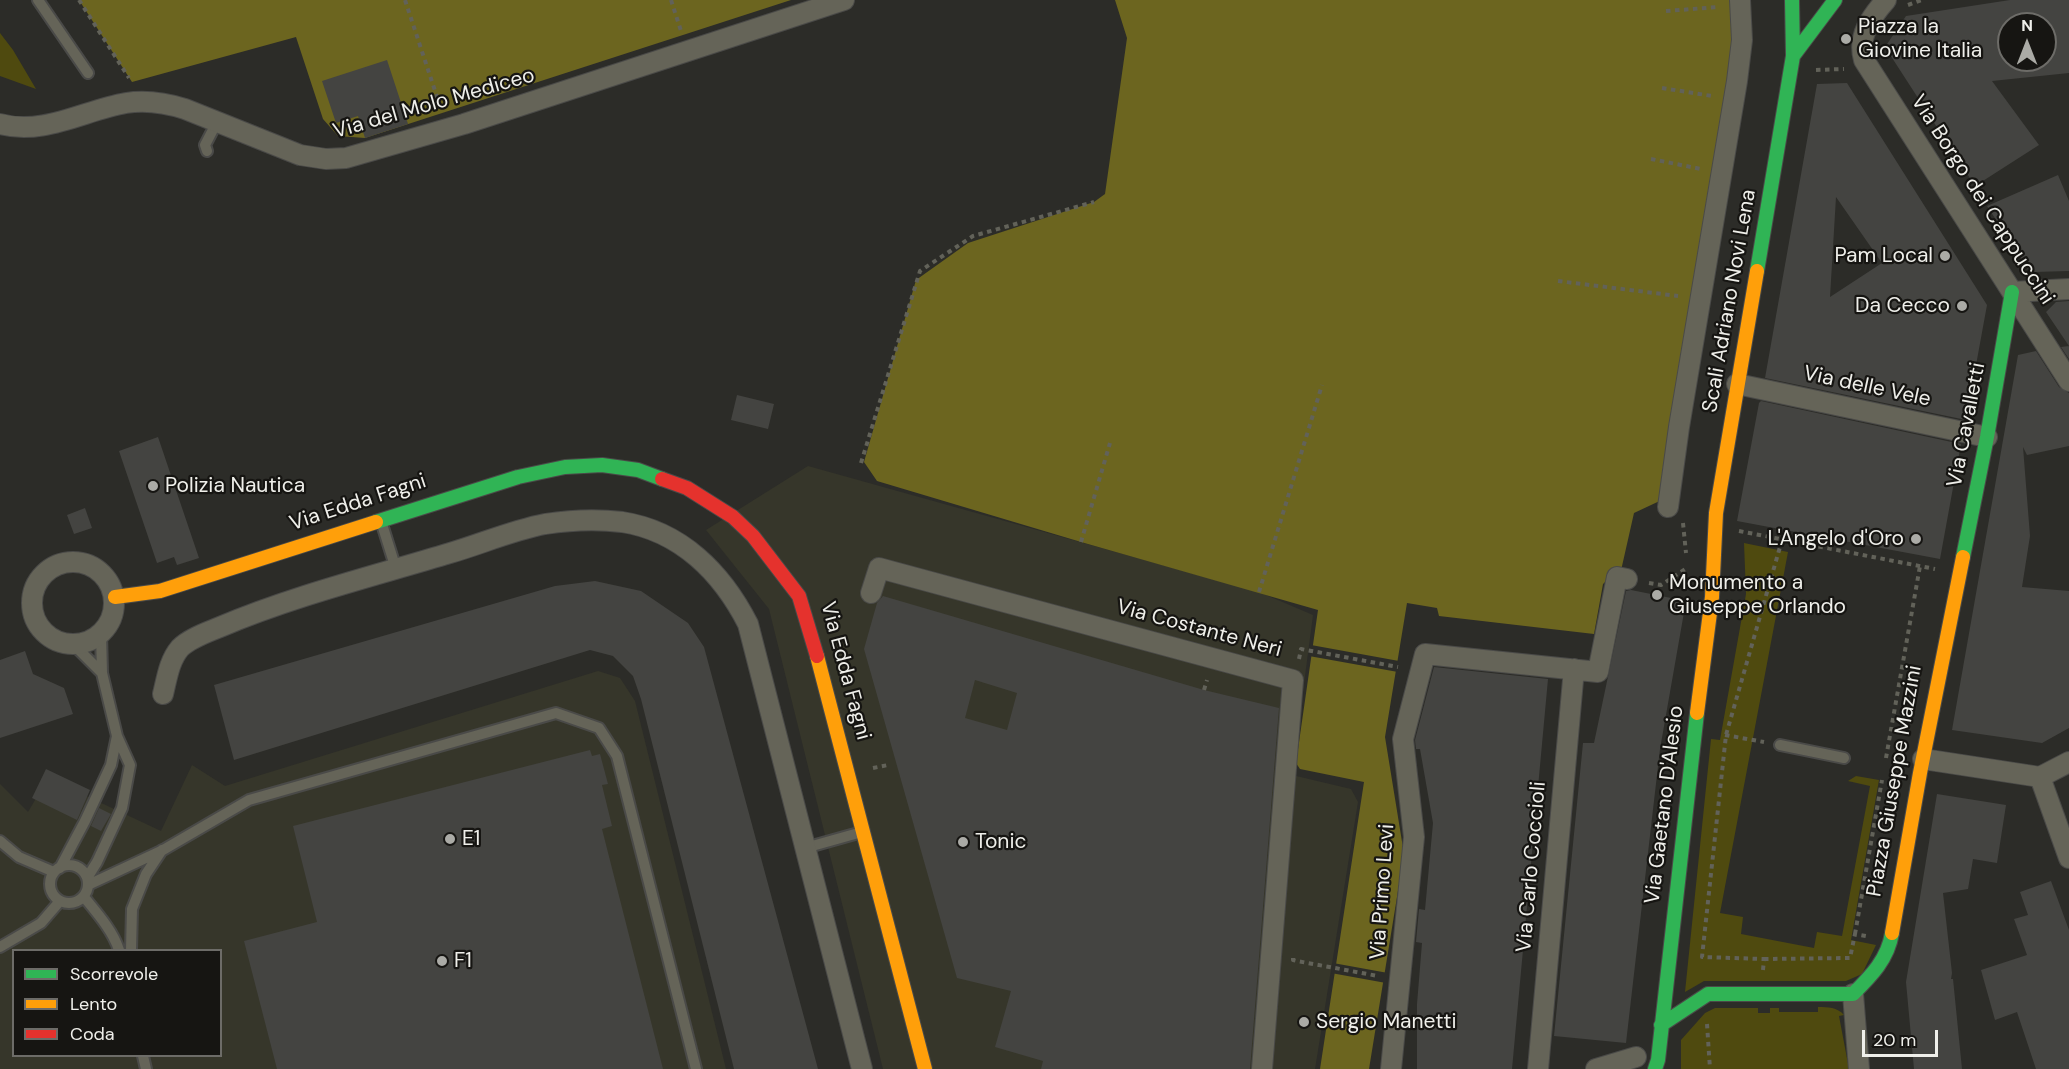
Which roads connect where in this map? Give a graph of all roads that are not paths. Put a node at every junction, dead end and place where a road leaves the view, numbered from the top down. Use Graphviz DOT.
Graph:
graph roads {
  1 [pos="38,0"];
  2 [pos="844,0"];
  3 [pos="1792,0"];
  4 [pos="1835,0"];
  5 [pos="1886,0"];
  6 [pos="1732,3"];
  7 [pos="1793,56"];
  8 [pos="88,73"];
  9 [pos="217,122"];
  10 [pos="0,124"];
  11 [pos="207,151"];
  12 [pos="2069,289"];
  13 [pos="2012,292"];
  14 [pos="2069,381"];
  15 [pos="1737,384"];
  16 [pos="1987,437"];
  17 [pos="1668,507"];
  18 [pos="381,520"];
  19 [pos="1715,554"];
  20 [pos="1961,565"];
  21 [pos="396,569"];
  22 [pos="1627,579"];
  23 [pos="871,593"];
  24 [pos="115,597"];
  25 [pos="102,633"];
  26 [pos="74,645"];
  27 [pos="1574,669"];
  28 [pos="102,673"];
  29 [pos="163,694"];
  30 [pos="117,735"];
  31 [pos="1780,745"];
  32 [pos="1844,758"];
  33 [pos="1923,759"];
  34 [pos="2069,762"];
  35 [pos="2040,777"];
  36 [pos="862,832"];
  37 [pos="0,841"];
  38 [pos="805,848"];
  39 [pos="163,850"];
  40 [pos="2069,858"];
  41 [pos="57,870"];
  42 [pos="88,881"];
  43 [pos="84,897"];
  44 [pos="60,901"];
  45 [pos="0,947"];
  46 [pos="118,949"];
  47 [pos="130,949"];
  48 [pos="1853,994"];
  49 [pos="1661,1025"];
  50 [pos="1636,1057"];
  51 [pos="1658,1066"];
  52 [pos="696,1069"];
  53 [pos="862,1069"];
  54 [pos="925,1069"];
  55 [pos="1262,1069"];
  56 [pos="1391,1069"];
  57 [pos="1538,1069"];
  58 [pos="1596,1069"];
  59 [pos="1859,1069"];
  1 -- 8 [label="lane"];
  2 -- 9 [label="street, Via del Molo Mediceo"];
  3 -- 7 [label="street, Scali Adriano Novi Lena"];
  4 -- 7 [label="street, Scali Adriano Novi Lena"];
  5 -- 13 [label="street, Via Borgo dei Cappuccini"];
  6 -- 17 [label="street"];
  7 -- 15 [label="street, Scali Adriano Novi Lena"];
  9 -- 10 [label="street, Via del Molo Mediceo"];
  9 -- 11 [label="lane"];
  12 -- 13 [label="street"];
  13 -- 14 [label="street, Via Borgo dei Cappuccini"];
  13 -- 16 [label="street, Via Cavalletti"];
  15 -- 16 [label="street, Via delle Vele"];
  15 -- 19 [label="street, Scali Adriano Novi Lena"];
  16 -- 20 [label="street, Via Cavalletti"];
  18 -- 21 [label="lane"];
  18 -- 24 [label="street, Via Edda Fagni"];
  18 -- 36 [label="street, Via Edda Fagni"];
  19 -- 49 [label="street, Via Gaetano D'Alesio"];
  20 -- 33 [label="street, Piazza Giuseppe Mazzini"];
  21 -- 29 [label="street"];
  21 -- 38 [label="street"];
  22 -- 27 [label="street"];
  23 -- 55 [label="street, Via Costante Neri"];
  24 -- 25 [label="street"];
  24 -- 26 [label="street"];
  25 -- 26 [label="street"];
  25 -- 28 [label="lane"];
  26 -- 28 [label="lane"];
  27 -- 56 [label="street, Via Primo Levi"];
  27 -- 57 [label="street, Via Carlo Coccioli"];
  28 -- 30 [label="lane"];
  30 -- 41 [label="lane"];
  30 -- 42 [label="lane"];
  31 -- 32 [label="lane"];
  33 -- 35 [label="street"];
  33 -- 48 [label="street, Piazza Giuseppe Mazzini"];
  34 -- 35 [label="street"];
  35 -- 40 [label="street"];
  36 -- 38 [label="lane"];
  36 -- 54 [label="street, Via Edda Fagni"];
  37 -- 41 [label="lane"];
  38 -- 53 [label="street"];
  39 -- 42 [label="lane"];
  39 -- 47 [label="lane"];
  39 -- 52 [label="lane"];
  41 -- 42 [label="lane"];
  41 -- 44 [label="lane"];
  42 -- 43 [label="lane"];
  43 -- 44 [label="lane"];
  43 -- 46 [label="lane"];
  44 -- 45 [label="lane"];
  48 -- 49 [label="street"];
  48 -- 59 [label="street"];
  49 -- 51 [label="street, Via Gaetano D'Alesio"];
  50 -- 58 [label="street"];
}
